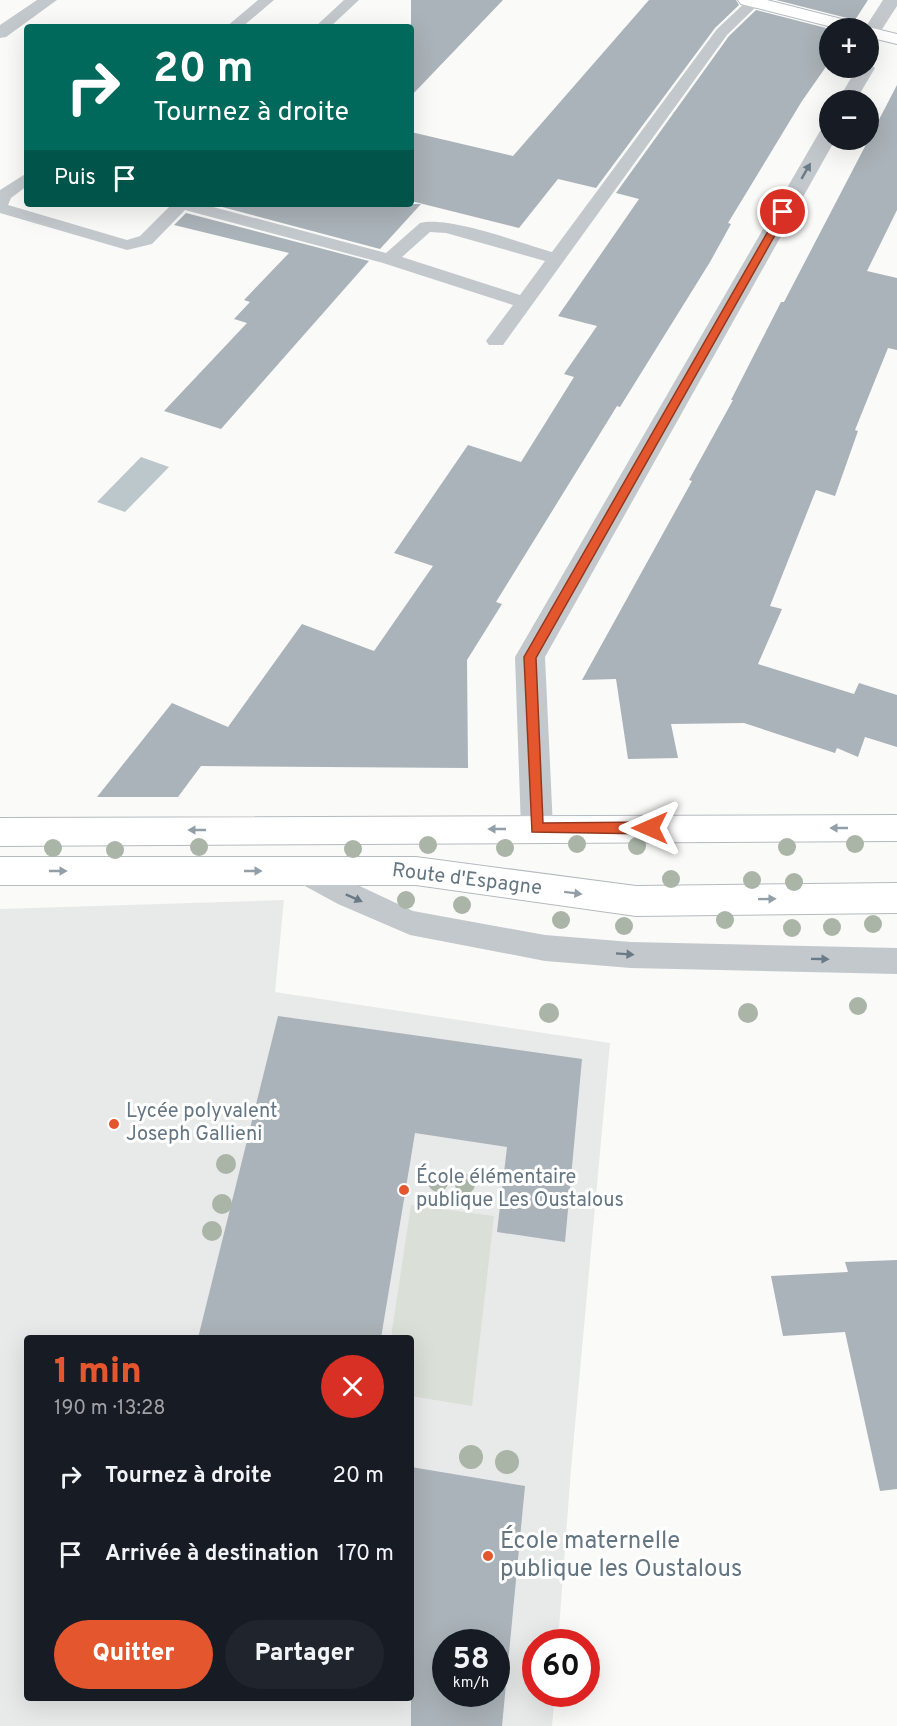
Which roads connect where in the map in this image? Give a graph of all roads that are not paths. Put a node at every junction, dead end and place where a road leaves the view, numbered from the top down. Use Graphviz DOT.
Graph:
graph roads {
  1 [pos="48,0"];
  2 [pos="267,0"];
  3 [pos="352,0"];
  4 [pos="892,0"];
  5 [pos="750,1"];
  6 [pos="819,19"];
  7 [pos="237,24"];
  8 [pos="325,24"];
  9 [pos="879,26"];
  10 [pos="0,33"];
  11 [pos="819,150"];
  12 [pos="24,180"];
  13 [pos="0,206"];
  14 [pos="179,207"];
  15 [pos="193,207"];
  16 [pos="389,259"];
  17 [pos="557,259"];
  18 [pos="525,302"];
  19 [pos="496,341"];
  20 [pos="537,828"];
  21 [pos="897,828"];
  22 [pos="0,832"];
  23 [pos="0,871"];
  24 [pos="302,871"];
  25 [pos="897,898"];
  26 [pos="897,961"];
  1 -- 10 [label="street"];
  2 -- 7 [label="lane"];
  3 -- 8 [label="lane"];
  4 -- 9 [label="street"];
  5 -- 6 [label="main road"];
  5 -- 17 [label="lane"];
  20 -- 11 [label="street, one-way"];
  12 -- 13 [label="lane"];
  13 -- 14 [label="lane"];
  15 -- 16 [label="lane"];
  16 -- 17 [label="lane"];
  16 -- 18 [label="lane"];
  17 -- 18 [label="lane"];
  18 -- 19 [label="lane"];
  21 -- 20 [label="main road, one-way"];
  20 -- 22 [label="main road, one-way"];
  23 -- 24 [label="main road, Route d'Espagne, one-way"];
  24 -- 25 [label="main road, Route d'Espagne, one-way"];
  24 -- 26 [label="lane, one-way"];
}
